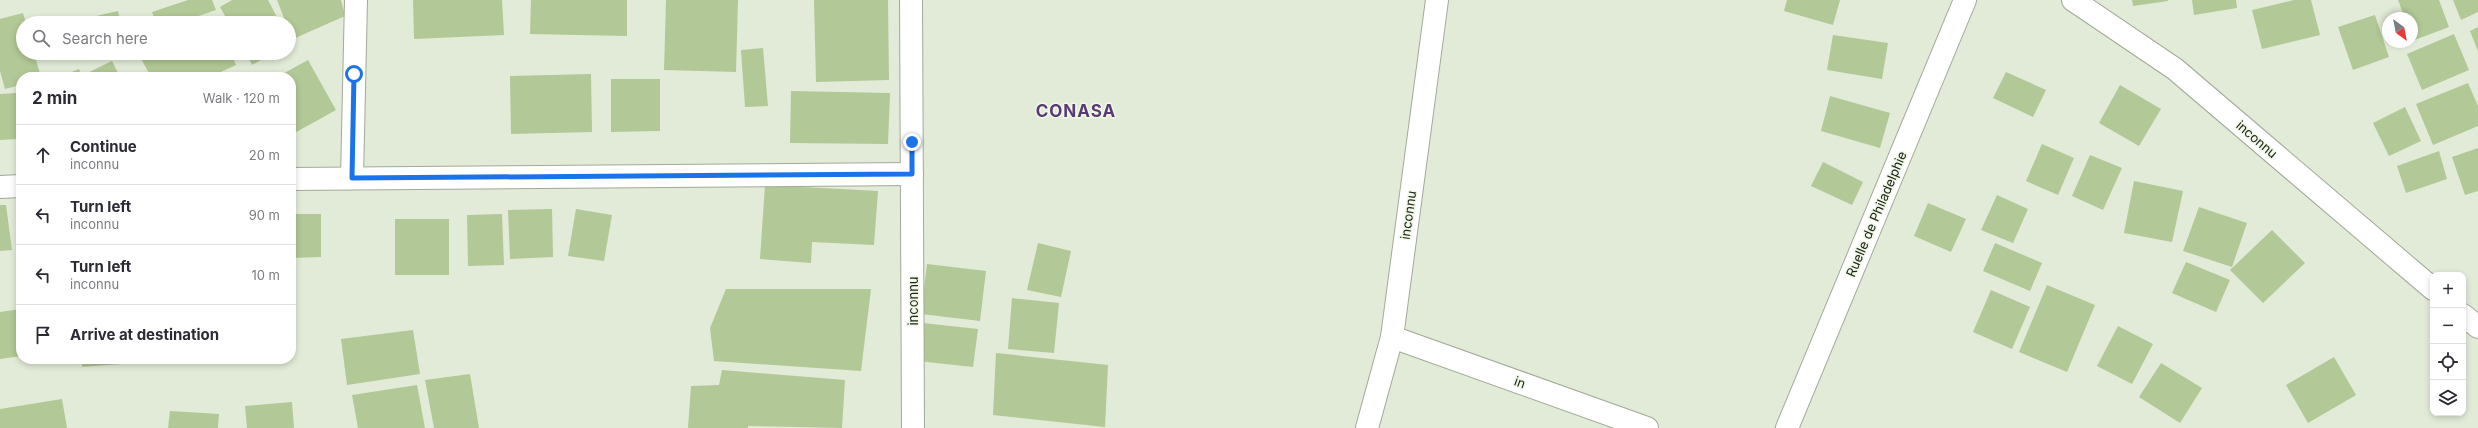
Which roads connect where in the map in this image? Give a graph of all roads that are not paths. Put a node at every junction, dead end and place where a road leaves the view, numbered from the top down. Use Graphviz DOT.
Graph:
graph roads {
  1 [pos="356,0"];
  2 [pos="911,0"];
  3 [pos="1437,0"];
  4 [pos="1964,0"];
  5 [pos="2073,0"];
  6 [pos="912,174"];
  7 [pos="352,178"];
  8 [pos="296,179"];
  9 [pos="16,186"];
  10 [pos="0,187"];
  11 [pos="2430,286"];
  12 [pos="2466,317"];
  13 [pos="2478,327"];
  14 [pos="1392,337"];
  15 [pos="913,428"];
  16 [pos="1367,428"];
  17 [pos="1648,428"];
  18 [pos="1787,428"];
  1 -- 7 [label="street"];
  2 -- 6 [label="street, inconnu"];
  3 -- 14 [label="street, inconnu"];
  4 -- 18 [label="street, Ruelle de Philadelphie"];
  5 -- 11 [label="street, inconnu"];
  6 -- 7 [label="street"];
  6 -- 15 [label="street, inconnu"];
  7 -- 8 [label="street"];
  9 -- 10 [label="street"];
  12 -- 13 [label="street"];
  14 -- 16 [label="street, inconnu"];
  14 -- 17 [label="street, in"];
}
